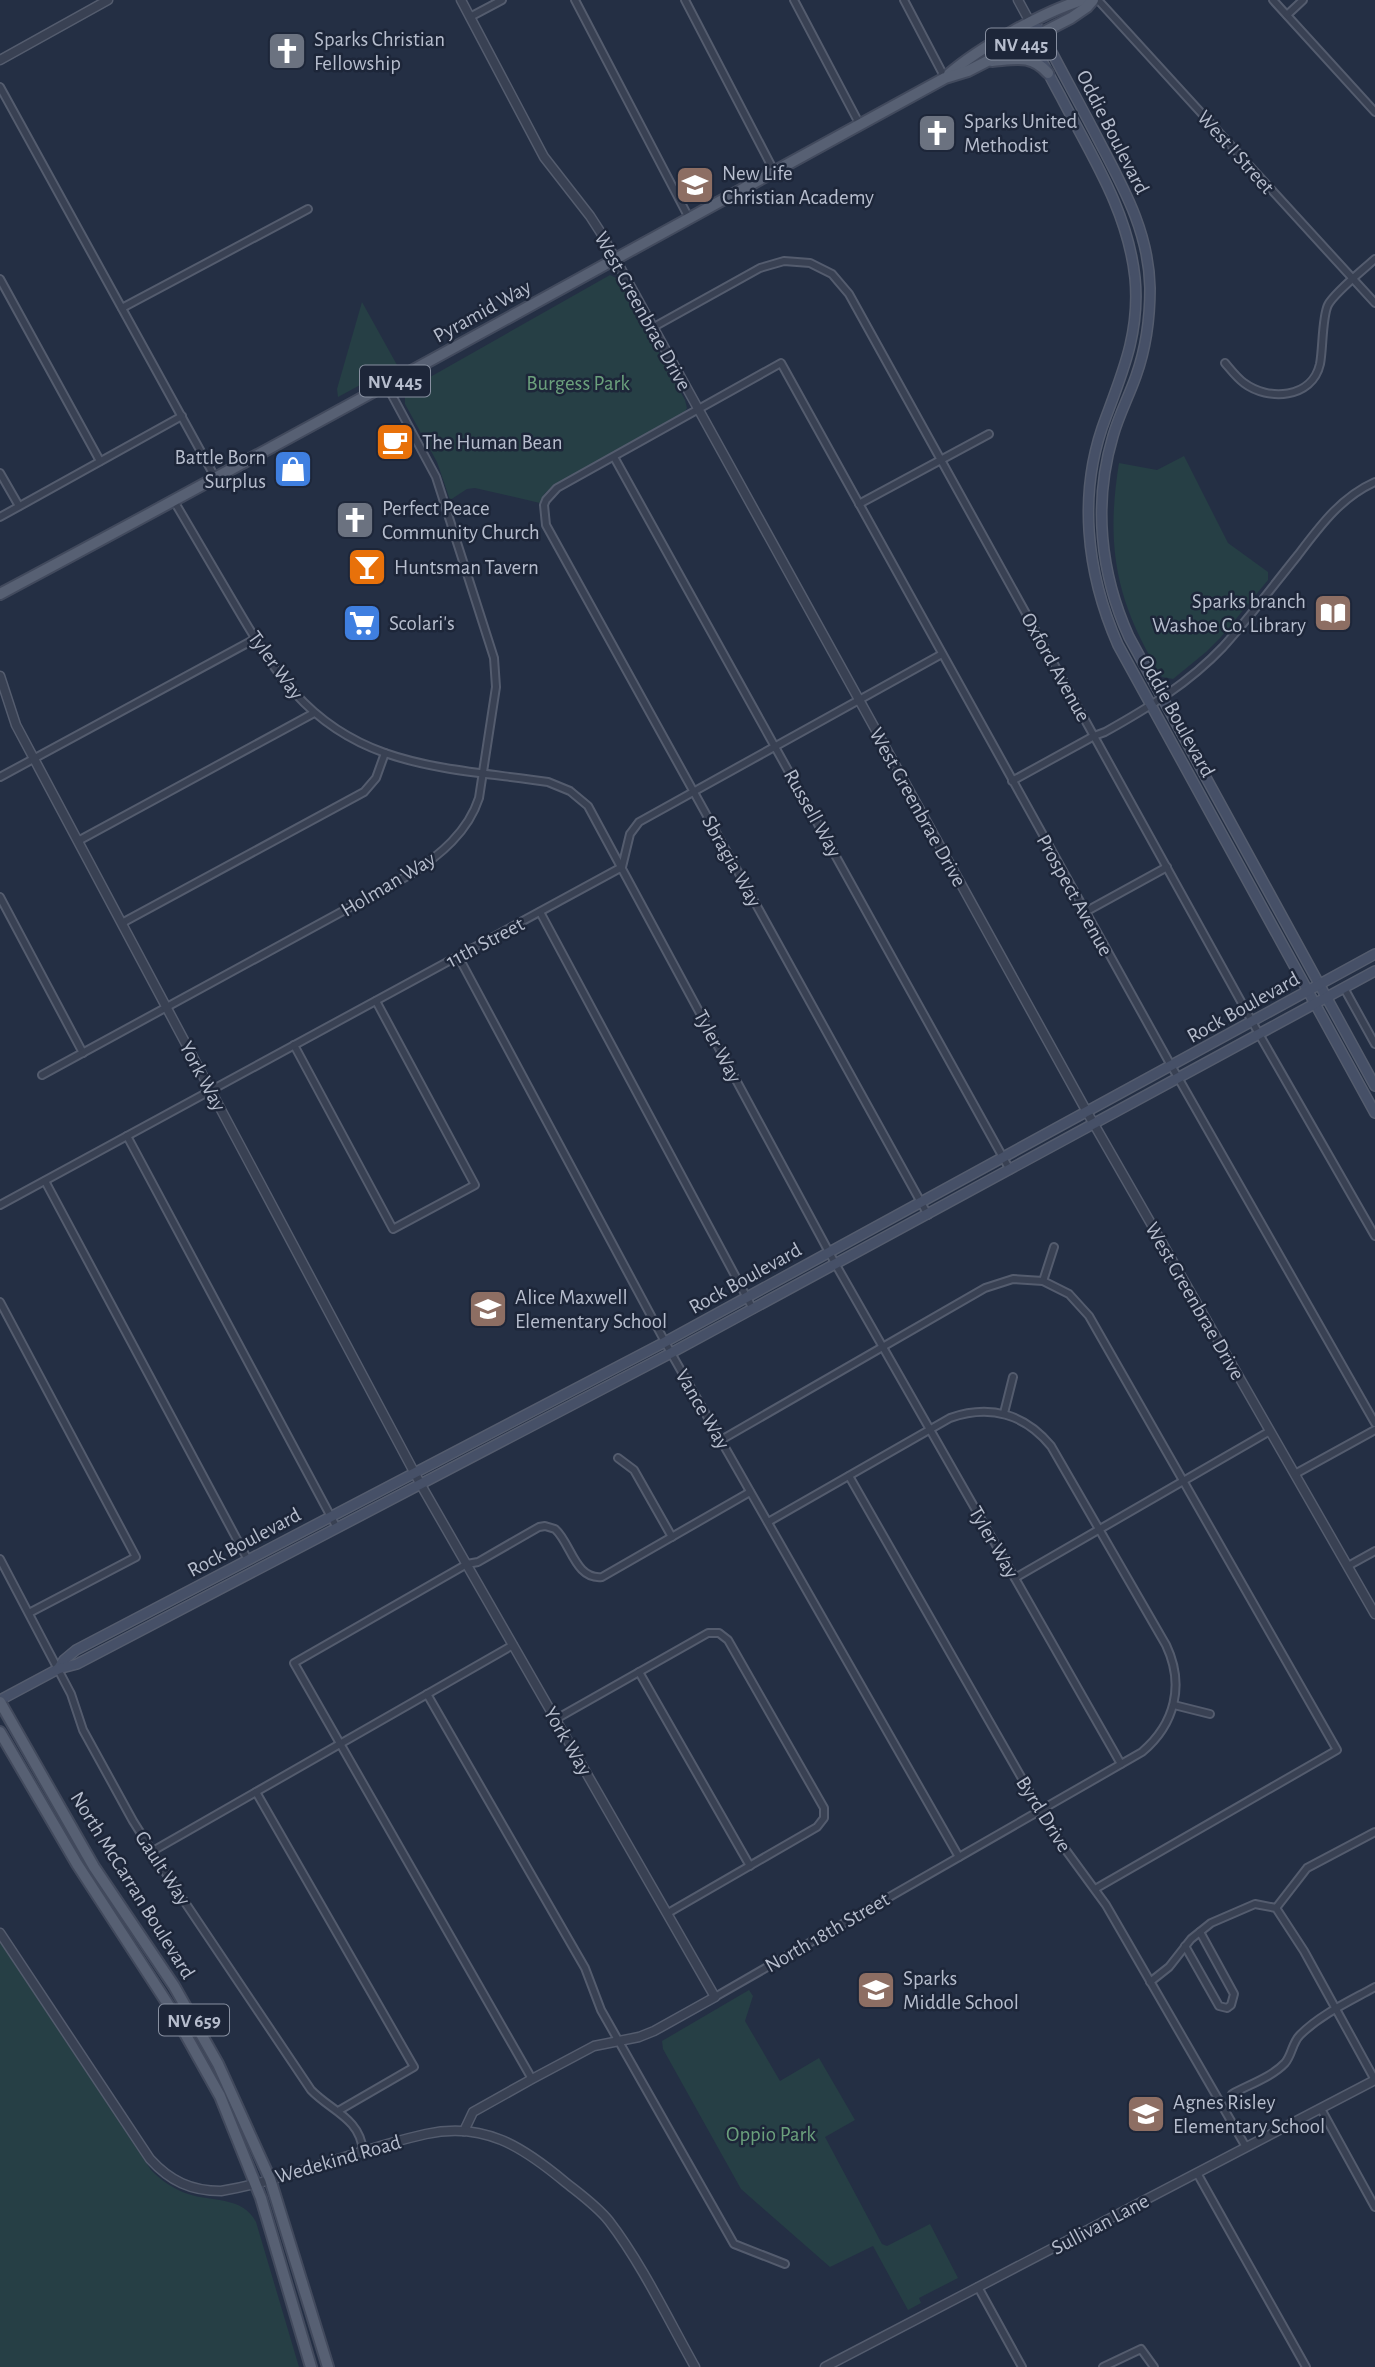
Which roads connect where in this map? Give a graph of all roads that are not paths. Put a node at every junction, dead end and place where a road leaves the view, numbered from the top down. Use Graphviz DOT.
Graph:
graph roads {
  1 [pos="108,0"];
  2 [pos="461,0"];
  3 [pos="502,0"];
  4 [pos="575,0"];
  5 [pos="685,0"];
  6 [pos="794,0"];
  7 [pos="904,0"];
  8 [pos="1018,0"];
  9 [pos="1082,0"];
  10 [pos="1095,0"];
  11 [pos="1273,0"];
  12 [pos="1303,0"];
  13 [pos="1287,15"];
  14 [pos="470,17"];
  15 [pos="1031,23"];
  16 [pos="1037,36"];
  17 [pos="0,60"];
  18 [pos="986,62"];
  19 [pos="1048,73"];
  20 [pos="944,78"];
  21 [pos="0,86"];
  22 [pos="1375,112"];
  23 [pos="860,125"];
  24 [pos="774,171"];
  25 [pos="308,209"];
  26 [pos="689,218"];
  27 [pos="615,258"];
  28 [pos="1375,259"];
  29 [pos="0,279"];
  30 [pos="1353,279"];
  31 [pos="1375,303"];
  32 [pos="122,308"];
  33 [pos="652,328"];
  34 [pos="1225,363"];
  35 [pos="387,386"];
  36 [pos="698,410"];
  37 [pos="182,416"];
  38 [pos="989,434"];
  39 [pos="614,457"];
  40 [pos="941,460"];
  41 [pos="100,461"];
  42 [pos="0,473"];
  43 [pos="216,479"];
  44 [pos="1375,482"];
  45 [pos="174,501"];
  46 [pos="859,504"];
  47 [pos="19,506"];
  48 [pos="0,517"];
  49 [pos="0,594"];
  50 [pos="255,639"];
  51 [pos="942,654"];
  52 [pos="0,676"];
  53 [pos="1163,698"];
  54 [pos="859,700"];
  55 [pos="1151,706"];
  56 [pos="314,713"];
  57 [pos="1094,736"];
  58 [pos="775,746"];
  59 [pos="385,753"];
  60 [pos="34,759"];
  61 [pos="484,772"];
  62 [pos="0,777"];
  63 [pos="563,778"];
  64 [pos="1012,781"];
  65 [pos="560,786"];
  66 [pos="694,791"];
  67 [pos="78,841"];
  68 [pos="622,867"];
  69 [pos="1167,867"];
  70 [pos="0,897"];
  71 [pos="540,912"];
  72 [pos="1085,912"];
  73 [pos="122,923"];
  74 [pos="1375,954"];
  75 [pos="458,956"];
  76 [pos="1375,971"];
  77 [pos="1320,985"];
  78 [pos="1344,988"];
  79 [pos="1307,992"];
  80 [pos="1326,998"];
  81 [pos="376,1001"];
  82 [pos="1315,1005"];
  83 [pos="166,1007"];
  84 [pos="1252,1021"];
  85 [pos="1259,1034"];
  86 [pos="1375,1044"];
  87 [pos="294,1045"];
  88 [pos="83,1053"];
  89 [pos="1171,1066"];
  90 [pos="42,1074"];
  91 [pos="1178,1078"];
  92 [pos="1375,1086"];
  93 [pos="211,1091"];
  94 [pos="1087,1112"];
  95 [pos="1375,1112"];
  96 [pos="1094,1124"];
  97 [pos="127,1136"];
  98 [pos="1004,1158"];
  99 [pos="1010,1170"];
  100 [pos="45,1181"];
  101 [pos="921,1202"];
  102 [pos="0,1205"];
  103 [pos="928,1215"];
  104 [pos="1375,1236"];
  105 [pos="1054,1247"];
  106 [pos="829,1252"];
  107 [pos="836,1265"];
  108 [pos="1043,1281"];
  109 [pos="746,1298"];
  110 [pos="0,1302"];
  111 [pos="753,1309"];
  112 [pos="665,1342"];
  113 [pos="882,1347"];
  114 [pos="671,1353"];
  115 [pos="1013,1377"];
  116 [pos="1004,1413"];
  117 [pos="1375,1423"];
  118 [pos="930,1430"];
  119 [pos="1375,1430"];
  120 [pos="1270,1431"];
  121 [pos="720,1440"];
  122 [pos="618,1458"];
  123 [pos="414,1472"];
  124 [pos="1295,1474"];
  125 [pos="849,1476"];
  126 [pos="1183,1481"];
  127 [pos="421,1485"];
  128 [pos="750,1492"];
  129 [pos="330,1516"];
  130 [pos="768,1522"];
  131 [pos="337,1528"];
  132 [pos="1099,1529"];
  133 [pos="672,1537"];
  134 [pos="1375,1551"];
  135 [pos="0,1559"];
  136 [pos="248,1560"];
  137 [pos="467,1564"];
  138 [pos="1348,1566"];
  139 [pos="1014,1578"];
  140 [pos="29,1613"];
  141 [pos="1375,1614"];
  142 [pos="513,1644"];
  143 [pos="58,1669"];
  144 [pos="639,1672"];
  145 [pos="427,1694"];
  146 [pos="0,1701"];
  147 [pos="1174,1705"];
  148 [pos="1210,1714"];
  149 [pos="556,1719"];
  150 [pos="0,1732"];
  151 [pos="340,1744"];
  152 [pos="1121,1764"];
  153 [pos="256,1792"];
  154 [pos="1040,1810"];
  155 [pos="1375,1832"];
  156 [pos="151,1852"];
  157 [pos="960,1857"];
  158 [pos="750,1866"];
  159 [pos="1095,1889"];
  160 [pos="1276,1908"];
  161 [pos="668,1913"];
  162 [pos="1200,1932"];
  163 [pos="0,1933"];
  164 [pos="1185,1946"];
  165 [pos="1150,1982"];
  166 [pos="1375,1987"];
  167 [pos="715,1997"];
  168 [pos="1336,2008"];
  169 [pos="619,2042"];
  170 [pos="532,2079"];
  171 [pos="1375,2080"];
  172 [pos="1232,2094"];
  173 [pos="1321,2109"];
  174 [pos="338,2111"];
  175 [pos="464,2131"];
  176 [pos="1246,2147"];
  177 [pos="363,2151"];
  178 [pos="1197,2173"];
  179 [pos="270,2179"];
  180 [pos="256,2183"];
  181 [pos="1375,2207"];
  182 [pos="785,2264"];
  183 [pos="978,2287"];
  184 [pos="311,2367"];
  185 [pos="328,2367"];
  186 [pos="695,2367"];
  187 [pos="825,2367"];
  188 [pos="1022,2367"];
  189 [pos="1103,2367"];
  190 [pos="1154,2367"];
  191 [pos="1306,2367"];
  1 -- 17 [label="street"];
  2 -- 14 [label="street, West Greenbrae Drive"];
  3 -- 14 [label="street"];
  4 -- 26 [label="street"];
  5 -- 24 [label="street"];
  6 -- 23 [label="street"];
  7 -- 20 [label="street"];
  8 -- 15 [label="street"];
  9 -- 15 [label="main road, Pyramid Way / NV 445"];
  10 -- 16 [label="main road, Pyramid Way / NV 445"];
  10 -- 30 [label="street, West I Street"];
  11 -- 13 [label="street"];
  12 -- 13 [label="street"];
  13 -- 22 [label="street"];
  14 -- 27 [label="street, West Greenbrae Drive"];
  15 -- 16 [label="main road, Oddie Boulevard"];
  15 -- 20 [label="main road, Pyramid Way / NV 445"];
  16 -- 18 [label="main road, Pyramid Way / NV 445"];
  16 -- 19 [label="main road, Oddie Boulevard"];
  16 -- 53 [label="main road, Oddie Boulevard"];
  18 -- 19 [label="main road"];
  18 -- 20 [label="main road, Pyramid Way / NV 445"];
  19 -- 55 [label="main road, Oddie Boulevard"];
  20 -- 23 [label="main road, Pyramid Way / NV 445"];
  21 -- 32 [label="street"];
  23 -- 24 [label="main road, Pyramid Way / NV 445"];
  24 -- 26 [label="main road, Pyramid Way / NV 445"];
  25 -- 32 [label="street"];
  26 -- 27 [label="main road, Pyramid Way / NV 445"];
  27 -- 33 [label="street, West Greenbrae Drive"];
  27 -- 35 [label="main road, Pyramid Way / NV 445"];
  28 -- 30 [label="street"];
  29 -- 41 [label="street"];
  30 -- 31 [label="street, West I Street"];
  30 -- 34 [label="street"];
  32 -- 37 [label="street"];
  33 -- 36 [label="street, West Greenbrae Drive"];
  33 -- 40 [label="street, Oxford Avenue"];
  35 -- 43 [label="main road, Pyramid Way / NV 445"];
  35 -- 61 [label="street, Holman Way"];
  36 -- 39 [label="street"];
  36 -- 46 [label="street, Prospect Avenue"];
  36 -- 54 [label="street, West Greenbrae Drive"];
  37 -- 41 [label="street"];
  37 -- 43 [label="street"];
  38 -- 40 [label="street"];
  39 -- 58 [label="street, Russell Way"];
  39 -- 66 [label="street, Sbragia Way"];
  40 -- 46 [label="street"];
  40 -- 57 [label="street, Oxford Avenue"];
  41 -- 47 [label="street"];
  42 -- 47 [label="street"];
  43 -- 45 [label="main road, Pyramid Way / NV 445"];
  44 -- 53 [label="street"];
  45 -- 49 [label="main road, Pyramid Way / NV 445"];
  45 -- 50 [label="street, Tyler Way"];
  46 -- 51 [label="street, Prospect Avenue"];
  47 -- 48 [label="street"];
  50 -- 56 [label="street, Tyler Way"];
  50 -- 60 [label="street"];
  51 -- 54 [label="street"];
  51 -- 64 [label="street, Prospect Avenue"];
  52 -- 60 [label="street, York Way"];
  53 -- 55 [label="street"];
  53 -- 77 [label="main road, Oddie Boulevard"];
  54 -- 58 [label="street"];
  54 -- 94 [label="street, West Greenbrae Drive"];
  55 -- 57 [label="street"];
  55 -- 79 [label="main road, Oddie Boulevard"];
  56 -- 59 [label="street, Tyler Way"];
  56 -- 67 [label="street"];
  57 -- 64 [label="street"];
  57 -- 69 [label="street, Oxford Avenue"];
  58 -- 66 [label="street"];
  58 -- 98 [label="street, Russell Way"];
  59 -- 61 [label="street, Tyler Way"];
  59 -- 73 [label="street"];
  60 -- 62 [label="street"];
  60 -- 67 [label="street, York Way"];
  61 -- 65 [label="street, Tyler Way"];
  61 -- 83 [label="street, Holman Way"];
  63 -- 65 [label="street"];
  64 -- 72 [label="street, Prospect Avenue"];
  65 -- 68 [label="street, Tyler Way"];
  66 -- 68 [label="street"];
  66 -- 101 [label="street, Sbragia Way"];
  67 -- 73 [label="street, York Way"];
  68 -- 71 [label="street, 11th Street"];
  68 -- 106 [label="street, Tyler Way"];
  69 -- 72 [label="street"];
  69 -- 84 [label="street, Oxford Avenue"];
  70 -- 88 [label="street"];
  71 -- 75 [label="street, 11th Street"];
  71 -- 109 [label="street"];
  72 -- 89 [label="street, Prospect Avenue"];
  73 -- 83 [label="street, York Way"];
  74 -- 77 [label="main road, Rock Boulevard"];
  75 -- 81 [label="street, 11th Street"];
  75 -- 112 [label="street, Vance Way"];
  76 -- 78 [label="main road, Rock Boulevard"];
  77 -- 79 [label="main road, Rock Boulevard"];
  77 -- 80 [label="main road, Oddie Boulevard"];
  78 -- 80 [label="main road, Rock Boulevard"];
  78 -- 86 [label="street"];
  79 -- 82 [label="main road, Oddie Boulevard"];
  79 -- 84 [label="main road, Rock Boulevard"];
  80 -- 82 [label="main road, Rock Boulevard"];
  80 -- 92 [label="main road, Oddie Boulevard"];
  81 -- 87 [label="street, 11th Street"];
  81 -- 87 [label="street"];
  82 -- 85 [label="main road, Rock Boulevard"];
  82 -- 95 [label="main road, Oddie Boulevard"];
  83 -- 88 [label="street, Holman Way"];
  83 -- 93 [label="street, York Way"];
  84 -- 85 [label="street, Oxford Avenue"];
  84 -- 89 [label="main road, Rock Boulevard"];
  85 -- 91 [label="main road, Rock Boulevard"];
  85 -- 104 [label="street, Oxford Avenue"];
  87 -- 93 [label="street, 11th Street"];
  88 -- 90 [label="street, Holman Way"];
  89 -- 91 [label="street, Prospect Avenue"];
  89 -- 94 [label="main road, Rock Boulevard"];
  91 -- 96 [label="main road, Rock Boulevard"];
  91 -- 117 [label="street, Prospect Avenue"];
  93 -- 97 [label="street, 11th Street"];
  93 -- 123 [label="street, York Way"];
  94 -- 96 [label="street, West Greenbrae Drive"];
  94 -- 98 [label="main road, Rock Boulevard"];
  96 -- 99 [label="main road, Rock Boulevard"];
  96 -- 120 [label="street, West Greenbrae Drive"];
  97 -- 100 [label="street, 11th Street"];
  97 -- 129 [label="street"];
  98 -- 99 [label="street, Russell Way"];
  98 -- 101 [label="main road, Rock Boulevard"];
  99 -- 103 [label="main road, Rock Boulevard"];
  100 -- 102 [label="street, 11th Street"];
  100 -- 136 [label="street"];
  101 -- 103 [label="street, Sbragia Way"];
  101 -- 106 [label="main road, Rock Boulevard"];
  103 -- 107 [label="main road, Rock Boulevard"];
  105 -- 108 [label="street"];
  106 -- 107 [label="street, Tyler Way"];
  106 -- 109 [label="main road, Rock Boulevard"];
  107 -- 111 [label="main road, Rock Boulevard"];
  107 -- 113 [label="street, Tyler Way"];
  108 -- 113 [label="street"];
  108 -- 126 [label="street"];
  109 -- 111 [label="street"];
  109 -- 112 [label="main road, Rock Boulevard"];
  110 -- 140 [label="street"];
  111 -- 114 [label="main road, Rock Boulevard"];
  112 -- 114 [label="street, Vance Way"];
  112 -- 123 [label="main road, Rock Boulevard"];
  113 -- 118 [label="street, Tyler Way"];
  113 -- 121 [label="street"];
  114 -- 121 [label="street, Vance Way"];
  114 -- 127 [label="main road, Rock Boulevard"];
  115 -- 116 [label="street"];
  116 -- 118 [label="street"];
  116 -- 132 [label="street"];
  118 -- 125 [label="street"];
  118 -- 139 [label="street, Tyler Way"];
  119 -- 124 [label="street"];
  120 -- 124 [label="street, West Greenbrae Drive"];
  120 -- 126 [label="street"];
  121 -- 128 [label="street, Vance Way"];
  122 -- 133 [label="street"];
  123 -- 127 [label="street, York Way"];
  123 -- 129 [label="main road, Rock Boulevard"];
  124 -- 138 [label="street, West Greenbrae Drive"];
  125 -- 130 [label="street"];
  125 -- 154 [label="street, Byrd Drive"];
  126 -- 132 [label="street"];
  126 -- 159 [label="street"];
  127 -- 131 [label="main road, Rock Boulevard"];
  127 -- 137 [label="street, York Way"];
  128 -- 130 [label="street, Vance Way"];
  128 -- 133 [label="street"];
  129 -- 131 [label="street"];
  129 -- 136 [label="main road, Rock Boulevard"];
  130 -- 157 [label="street, Vance Way"];
  131 -- 143 [label="main road, Rock Boulevard"];
  132 -- 139 [label="street"];
  132 -- 147 [label="street"];
  133 -- 137 [label="street"];
  134 -- 138 [label="street"];
  135 -- 140 [label="street, Gault Way"];
  136 -- 143 [label="main road, Rock Boulevard"];
  137 -- 142 [label="street, York Way"];
  137 -- 151 [label="street"];
  138 -- 141 [label="street, West Greenbrae Drive"];
  139 -- 152 [label="street, Tyler Way"];
  140 -- 143 [label="street, Gault Way"];
  142 -- 145 [label="street"];
  142 -- 149 [label="street, York Way"];
  143 -- 146 [label="main road, Rock Boulevard"];
  143 -- 156 [label="street, Gault Way"];
  144 -- 149 [label="street"];
  144 -- 158 [label="street"];
  144 -- 158 [label="street"];
  145 -- 151 [label="street"];
  145 -- 169 [label="street"];
  146 -- 179 [label="main road, North McCarran Boulevard / NV 659"];
  147 -- 148 [label="street"];
  147 -- 152 [label="street, North 18th Street"];
  149 -- 161 [label="street, York Way"];
  150 -- 180 [label="main road, North McCarran Boulevard / NV 659"];
  151 -- 153 [label="street"];
  151 -- 170 [label="street"];
  152 -- 154 [label="street, North 18th Street"];
  153 -- 156 [label="street"];
  153 -- 174 [label="street"];
  154 -- 157 [label="street, North 18th Street"];
  154 -- 159 [label="street, Byrd Drive"];
  155 -- 160 [label="street"];
  156 -- 174 [label="street, Gault Way"];
  157 -- 167 [label="street, North 18th Street"];
  158 -- 161 [label="street"];
  159 -- 165 [label="street, Byrd Drive"];
  160 -- 162 [label="street"];
  160 -- 168 [label="street"];
  161 -- 167 [label="street, York Way"];
  162 -- 164 [label="street"];
  162 -- 164 [label="street"];
  163 -- 180 [label="street, Wedekind Road"];
  164 -- 165 [label="street"];
  165 -- 176 [label="street, Byrd Drive"];
  166 -- 168 [label="street"];
  167 -- 169 [label="street, North 18th Street"];
  168 -- 171 [label="street"];
  168 -- 172 [label="street"];
  169 -- 170 [label="street, North 18th Street"];
  169 -- 182 [label="street"];
  170 -- 175 [label="street, North 18th Street"];
  171 -- 173 [label="street, Sullivan Lane"];
  173 -- 176 [label="street, Sullivan Lane"];
  173 -- 181 [label="street"];
  174 -- 177 [label="street, Gault Way"];
  175 -- 177 [label="street, Wedekind Road"];
  175 -- 186 [label="street, Wedekind Road"];
  176 -- 178 [label="street, Sullivan Lane"];
  177 -- 179 [label="street, Wedekind Road"];
  178 -- 183 [label="street, Sullivan Lane"];
  178 -- 191 [label="street"];
  179 -- 180 [label="street, Wedekind Road"];
  179 -- 185 [label="main road, North McCarran Boulevard / NV 659"];
  180 -- 184 [label="main road, North McCarran Boulevard / NV 659"];
  183 -- 187 [label="street, Sullivan Lane"];
  183 -- 188 [label="street"];
  189 -- 190 [label="street"];
}
